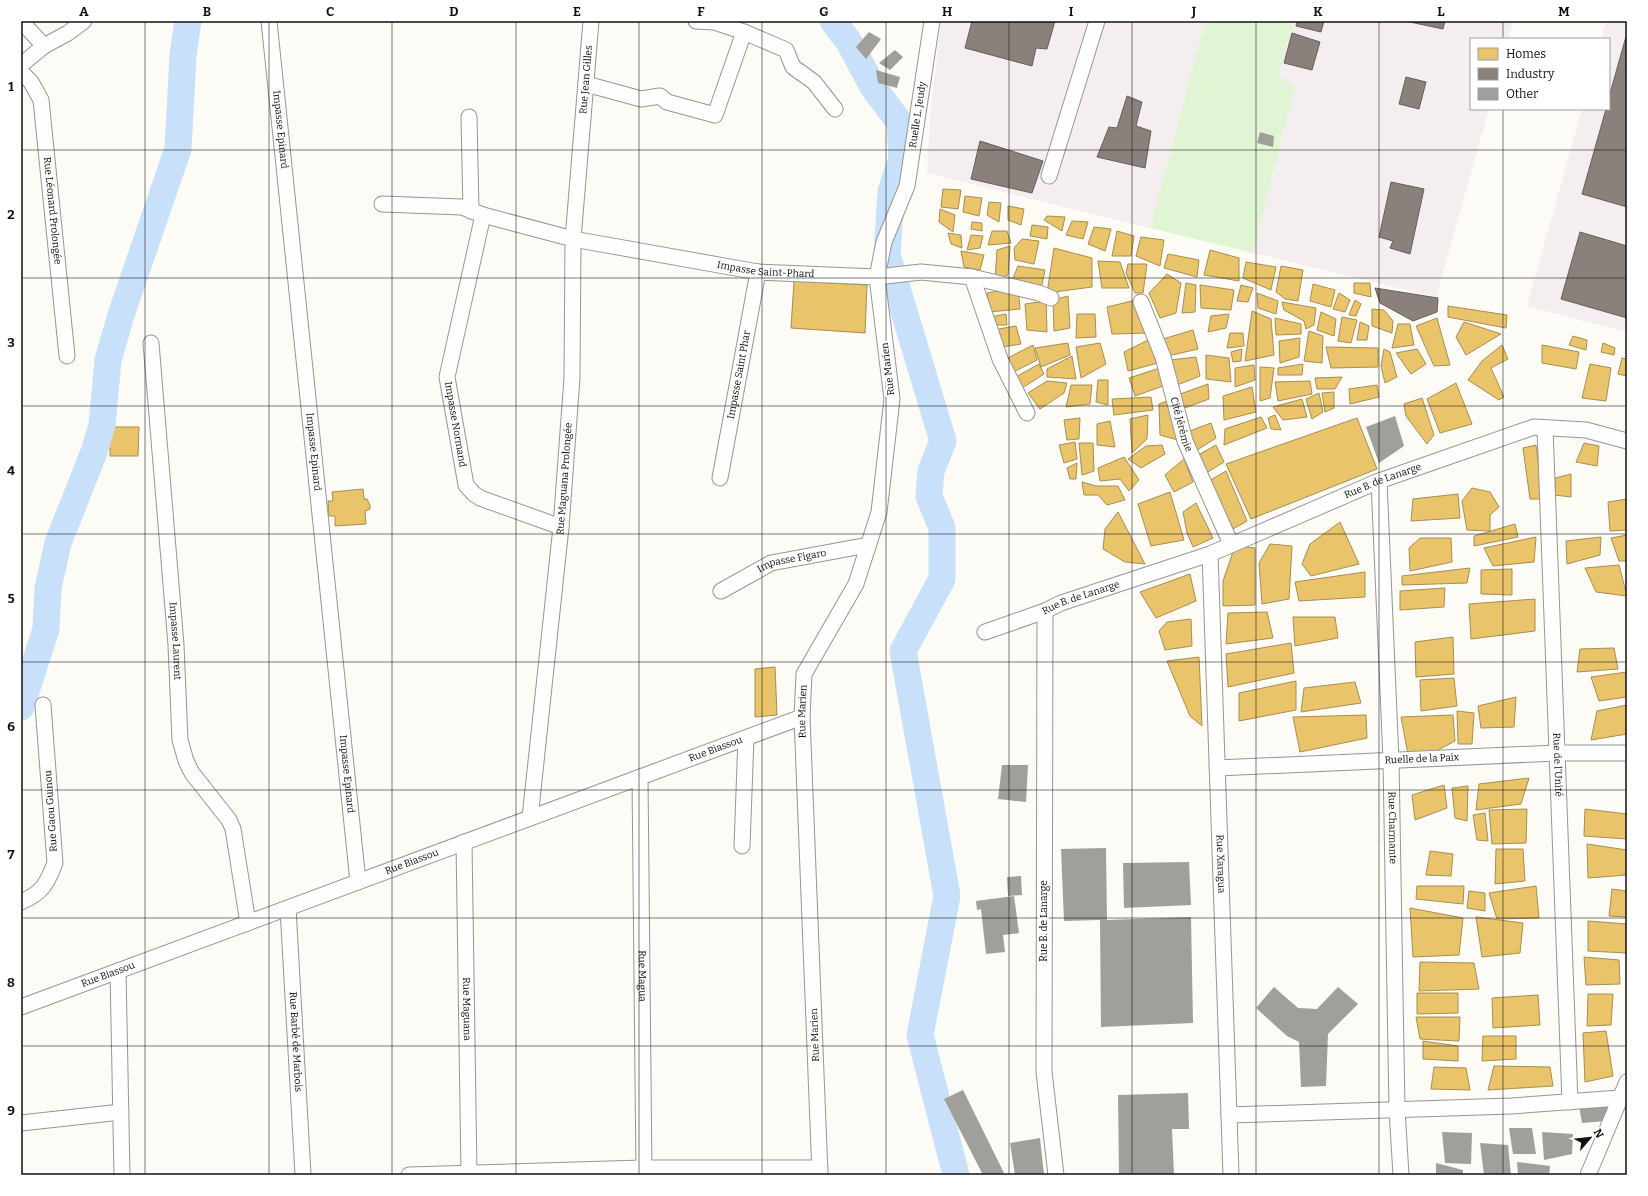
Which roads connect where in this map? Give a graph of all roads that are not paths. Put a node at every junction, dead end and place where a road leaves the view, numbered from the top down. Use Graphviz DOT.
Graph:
graph roads {
  1 [pos="21,21"];
  2 [pos="84,21"];
  3 [pos="269,21"];
  4 [pos="591,21"];
  5 [pos="696,21"];
  6 [pos="932,21"];
  7 [pos="1097,21"];
  8 [pos="744,32"];
  9 [pos="44,46"];
  10 [pos="21,65"];
  11 [pos="21,72"];
  12 [pos="586,84"];
  13 [pos="835,109"];
  14 [pos="469,117"];
  15 [pos="581,139"];
  16 [pos="1049,176"];
  17 [pos="382,204"];
  18 [pos="477,213"];
  19 [pos="573,239"];
  20 [pos="884,242"];
  21 [pos="758,272"];
  22 [pos="877,277"];
  23 [pos="972,277"];
  24 [pos="1051,298"];
  25 [pos="1141,302"];
  26 [pos="151,343"];
  27 [pos="67,356"];
  28 [pos="1026,413"];
  29 [pos="1545,428"];
  30 [pos="1627,441"];
  31 [pos="720,478"];
  32 [pos="1379,481"];
  33 [pos="561,526"];
  34 [pos="1230,544"];
  35 [pos="868,545"];
  36 [pos="1210,554"];
  37 [pos="721,591"];
  38 [pos="1045,611"];
  39 [pos="985,632"];
  40 [pos="43,705"];
  41 [pos="802,717"];
  42 [pos="746,738"];
  43 [pos="1557,753"];
  44 [pos="1627,753"];
  45 [pos="1391,760"];
  46 [pos="1217,768"];
  47 [pos="640,777"];
  48 [pos="530,818"];
  49 [pos="464,842"];
  50 [pos="742,846"];
  51 [pos="358,882"];
  52 [pos="21,902"];
  53 [pos="288,908"];
  54 [pos="248,922"];
  55 [pos="118,971"];
  56 [pos="21,1007"];
  57 [pos="1627,1082"];
  58 [pos="1620,1098"];
  59 [pos="1570,1102"];
  60 [pos="1397,1110"];
  61 [pos="121,1112"];
  62 [pos="1229,1115"];
  63 [pos="21,1123"];
  64 [pos="644,1172"];
  65 [pos="820,1172"];
  66 [pos="469,1174"];
  67 [pos="122,1175"];
  68 [pos="303,1175"];
  69 [pos="409,1175"];
  70 [pos="1056,1175"];
  71 [pos="1231,1175"];
  72 [pos="1401,1175"];
  73 [pos="1588,1175"];
  1 -- 9 [label="street"];
  2 -- 9 [label="street"];
  3 -- 51 [label="street, Impasse Epinard"];
  4 -- 12 [label="street, Rue Jean Gilles"];
  5 -- 8 [label="street"];
  6 -- 20 [label="street, Ruelle L. Jeudy"];
  7 -- 16 [label="street"];
  8 -- 12 [label="street"];
  8 -- 13 [label="street"];
  9 -- 10 [label="street"];
  11 -- 27 [label="street, Rue Léonard Prolongée"];
  12 -- 15 [label="street, Rue Jean Gilles"];
  14 -- 18 [label="street, Impasse Normand"];
  15 -- 19 [label="street, Rue Maguana Prolongée"];
  17 -- 18 [label="street, Impasse Saint-Phard"];
  18 -- 19 [label="street, Impasse Saint-Phard"];
  18 -- 33 [label="street, Impasse Normand"];
  19 -- 21 [label="street, Impasse Saint-Phard"];
  19 -- 33 [label="street, Rue Maguana Prolongée"];
  20 -- 22 [label="street, Rue Marien"];
  21 -- 22 [label="street, Impasse Saint-Phard"];
  21 -- 31 [label="street, Impasse Saint Phar"];
  22 -- 23 [label="street, Impasse Saint-Phard"];
  22 -- 35 [label="street, Rue Marien"];
  23 -- 24 [label="street, Impasse Saint-Phard"];
  23 -- 28 [label="street"];
  25 -- 34 [label="street, Cité Jérémie"];
  26 -- 54 [label="street, Impasse Laurent"];
  29 -- 30 [label="street, Rue B. de Lanarge"];
  29 -- 32 [label="street, Rue B. de Lanarge"];
  29 -- 43 [label="street, Rue de l'Unité"];
  32 -- 34 [label="street, Rue B. de Lanarge"];
  32 -- 45 [label="street, Rue Charmante"];
  33 -- 48 [label="street, Rue Maguana Prolongée"];
  34 -- 36 [label="street, Rue B. de Lanarge"];
  35 -- 37 [label="street, Impasse Figaro"];
  35 -- 41 [label="street, Rue Marien"];
  36 -- 38 [label="street, Rue B. de Lanarge"];
  36 -- 46 [label="street, Rue Xaragua"];
  38 -- 39 [label="street"];
  38 -- 70 [label="street, Rue B. de Lanarge"];
  40 -- 52 [label="street, Rue Gaou Guinou"];
  41 -- 42 [label="street, Rue Biassou"];
  41 -- 65 [label="street, Rue Marien"];
  42 -- 47 [label="street, Rue Biassou"];
  42 -- 50 [label="street"];
  43 -- 44 [label="street, Ruelle de la Paix"];
  43 -- 45 [label="street, Ruelle de la Paix"];
  43 -- 59 [label="street, Rue de l'Unité"];
  45 -- 46 [label="street, Ruelle de la Paix"];
  45 -- 60 [label="street, Rue Charmante"];
  46 -- 62 [label="street, Rue Xaragua"];
  47 -- 48 [label="street, Rue Biassou"];
  47 -- 64 [label="street, Rue Magua"];
  48 -- 49 [label="street, Rue Biassou"];
  49 -- 51 [label="street, Rue Biassou"];
  49 -- 66 [label="street, Rue Maguana"];
  51 -- 53 [label="street, Rue Biassou"];
  53 -- 54 [label="street, Rue Biassou"];
  53 -- 68 [label="street, Rue Barbé de Marbois"];
  54 -- 55 [label="street, Rue Biassou"];
  55 -- 56 [label="street, Rue Biassou"];
  55 -- 61 [label="street"];
  57 -- 58 [label="street"];
  58 -- 59 [label="street"];
  58 -- 73 [label="street"];
  59 -- 60 [label="street"];
  60 -- 62 [label="street"];
  60 -- 72 [label="street, Rue Charmante"];
  61 -- 63 [label="street"];
  61 -- 67 [label="street"];
  62 -- 71 [label="street, Rue Xaragua"];
  64 -- 65 [label="street"];
  64 -- 66 [label="street"];
  66 -- 69 [label="street"];
}
